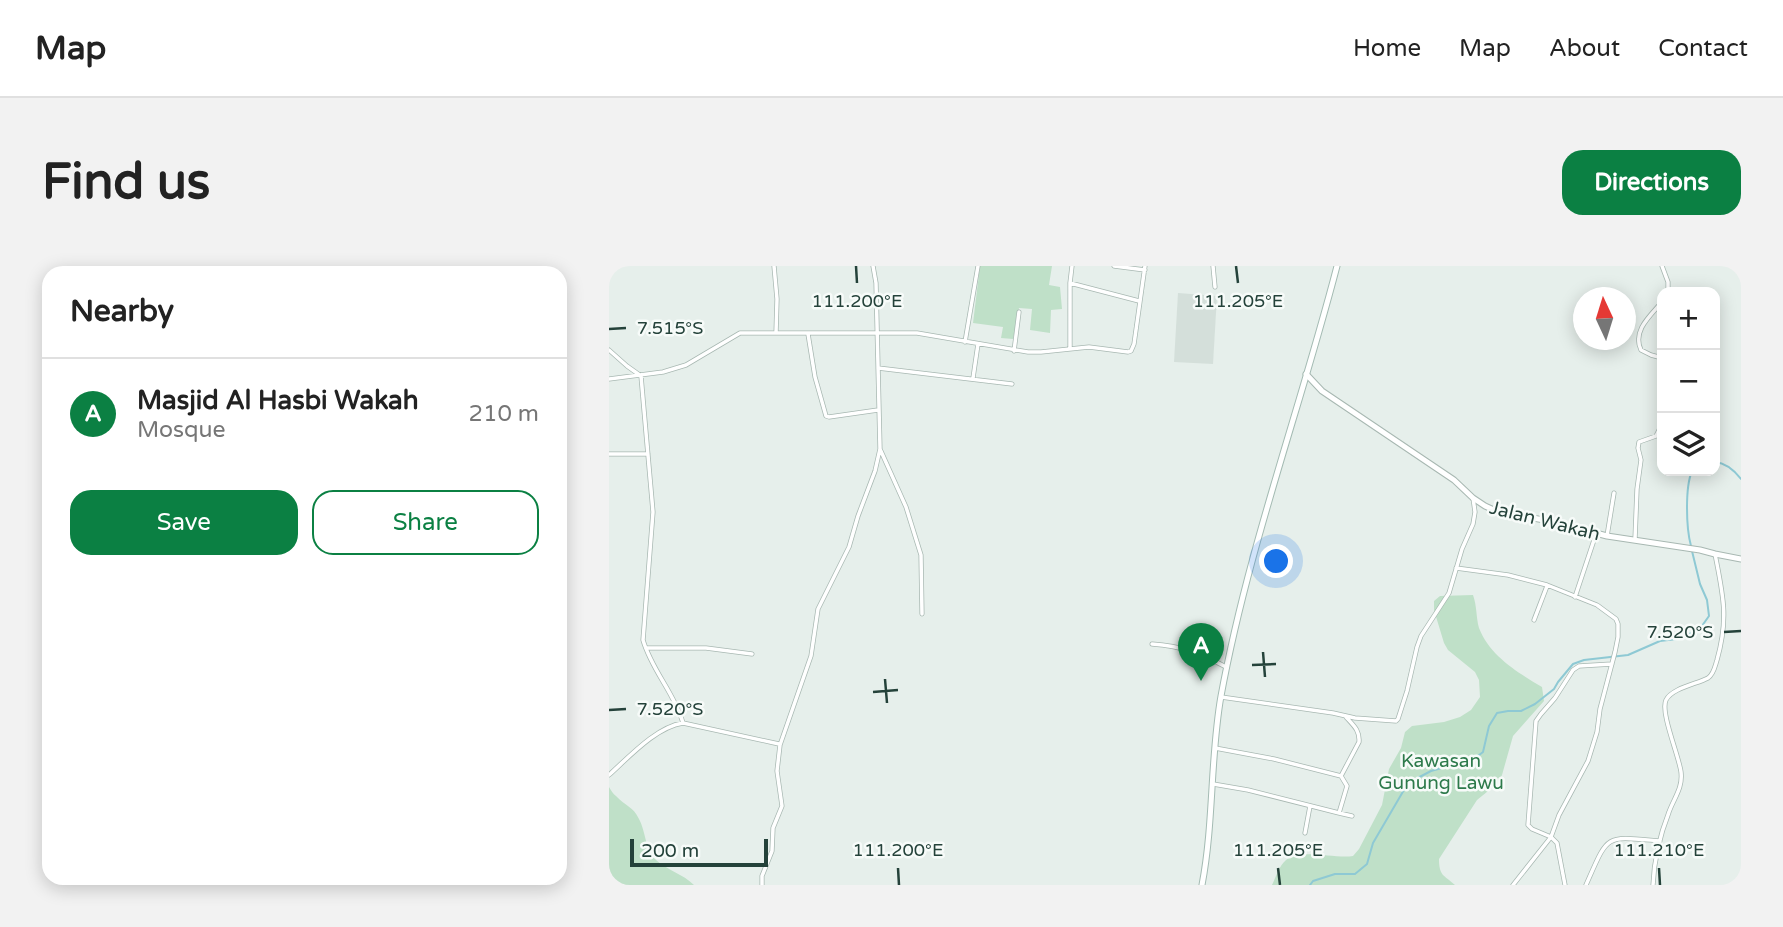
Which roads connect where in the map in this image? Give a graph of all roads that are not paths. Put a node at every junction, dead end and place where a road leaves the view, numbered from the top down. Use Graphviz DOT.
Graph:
graph roads {
  1 [pos="774,266"];
  2 [pos="873,266"];
  3 [pos="978,266"];
  4 [pos="1072,266"];
  5 [pos="1114,266"];
  6 [pos="1213,266"];
  7 [pos="1337,266"];
  8 [pos="1662,266"];
  9 [pos="1145,268"];
  10 [pos="1070,283"];
  11 [pos="1215,287"];
  12 [pos="1668,287"];
  13 [pos="1140,302"];
  14 [pos="1657,308"];
  15 [pos="1019,312"];
  16 [pos="776,333"];
  17 [pos="808,334"];
  18 [pos="877,334"];
  19 [pos="965,342"];
  20 [pos="978,344"];
  21 [pos="1070,349"];
  22 [pos="609,350"];
  23 [pos="1014,351"];
  24 [pos="1657,357"];
  25 [pos="878,368"];
  26 [pos="1306,374"];
  27 [pos="641,376"];
  28 [pos="973,378"];
  29 [pos="609,379"];
  30 [pos="1012,384"];
  31 [pos="878,410"];
  32 [pos="1657,434"];
  33 [pos="880,449"];
  34 [pos="609,454"];
  35 [pos="648,454"];
  36 [pos="1614,493"];
  37 [pos="1473,498"];
  38 [pos="1596,534"];
  39 [pos="1607,536"];
  40 [pos="1635,542"];
  41 [pos="1715,555"];
  42 [pos="1741,559"];
  43 [pos="1457,568"];
  44 [pos="1547,585"];
  45 [pos="1575,597"];
  46 [pos="922,614"];
  47 [pos="1534,620"];
  48 [pos="1152,644"];
  49 [pos="645,648"];
  50 [pos="752,654"];
  51 [pos="1612,662"];
  52 [pos="1227,668"];
  53 [pos="1221,697"];
  54 [pos="1345,716"];
  55 [pos="683,723"];
  56 [pos="780,745"];
  57 [pos="1215,748"];
  58 [pos="609,775"];
  59 [pos="1341,776"];
  60 [pos="1213,784"];
  61 [pos="1310,806"];
  62 [pos="1339,813"];
  63 [pos="1352,816"];
  64 [pos="1305,833"];
  65 [pos="1551,836"];
  66 [pos="1660,841"];
  67 [pos="762,885"];
  68 [pos="1202,885"];
  69 [pos="1513,885"];
  70 [pos="1565,885"];
  71 [pos="1586,885"];
  72 [pos="1653,885"];
  1 -- 16 [label="street"];
  2 -- 18 [label="street"];
  3 -- 19 [label="street"];
  4 -- 10 [label="street"];
  5 -- 9 [label="street"];
  6 -- 11 [label="street"];
  7 -- 26 [label="main road"];
  8 -- 12 [label="street"];
  9 -- 13 [label="street"];
  10 -- 13 [label="street"];
  10 -- 21 [label="street"];
  13 -- 21 [label="street"];
  14 -- 24 [label="street"];
  15 -- 23 [label="street"];
  16 -- 17 [label="street"];
  16 -- 27 [label="street"];
  17 -- 18 [label="street"];
  17 -- 31 [label="street"];
  18 -- 19 [label="street"];
  18 -- 25 [label="street"];
  19 -- 20 [label="street"];
  20 -- 23 [label="street"];
  20 -- 28 [label="street"];
  21 -- 23 [label="street"];
  22 -- 27 [label="street"];
  25 -- 28 [label="street"];
  25 -- 31 [label="street"];
  26 -- 37 [label="main road, Jalan Wakah"];
  26 -- 52 [label="main road"];
  27 -- 29 [label="street"];
  27 -- 35 [label="street"];
  28 -- 30 [label="street"];
  31 -- 33 [label="street"];
  32 -- 40 [label="street"];
  33 -- 46 [label="street"];
  33 -- 56 [label="street"];
  34 -- 35 [label="street"];
  35 -- 49 [label="street"];
  36 -- 39 [label="street"];
  37 -- 38 [label="main road, Jalan Wakah"];
  37 -- 43 [label="street"];
  38 -- 39 [label="main road, Jalan Wakah"];
  38 -- 45 [label="street"];
  39 -- 40 [label="main road, Jalan Wakah"];
  40 -- 41 [label="main road, Jalan Wakah"];
  41 -- 42 [label="main road, Jalan Wakah"];
  41 -- 66 [label="street"];
  43 -- 44 [label="street"];
  43 -- 54 [label="street"];
  44 -- 45 [label="street"];
  44 -- 47 [label="street"];
  45 -- 51 [label="street"];
  48 -- 52 [label="street"];
  49 -- 50 [label="street"];
  49 -- 55 [label="street"];
  51 -- 65 [label="street"];
  51 -- 65 [label="street"];
  52 -- 53 [label="main road"];
  53 -- 54 [label="street"];
  53 -- 57 [label="main road"];
  54 -- 59 [label="street"];
  55 -- 56 [label="street"];
  55 -- 58 [label="street"];
  56 -- 67 [label="street"];
  57 -- 59 [label="street"];
  57 -- 60 [label="main road"];
  59 -- 62 [label="street"];
  60 -- 61 [label="street"];
  60 -- 68 [label="main road"];
  61 -- 62 [label="street"];
  61 -- 64 [label="street"];
  62 -- 63 [label="street"];
  65 -- 69 [label="street"];
  65 -- 70 [label="street"];
  66 -- 71 [label="street"];
  66 -- 72 [label="street"];
}
